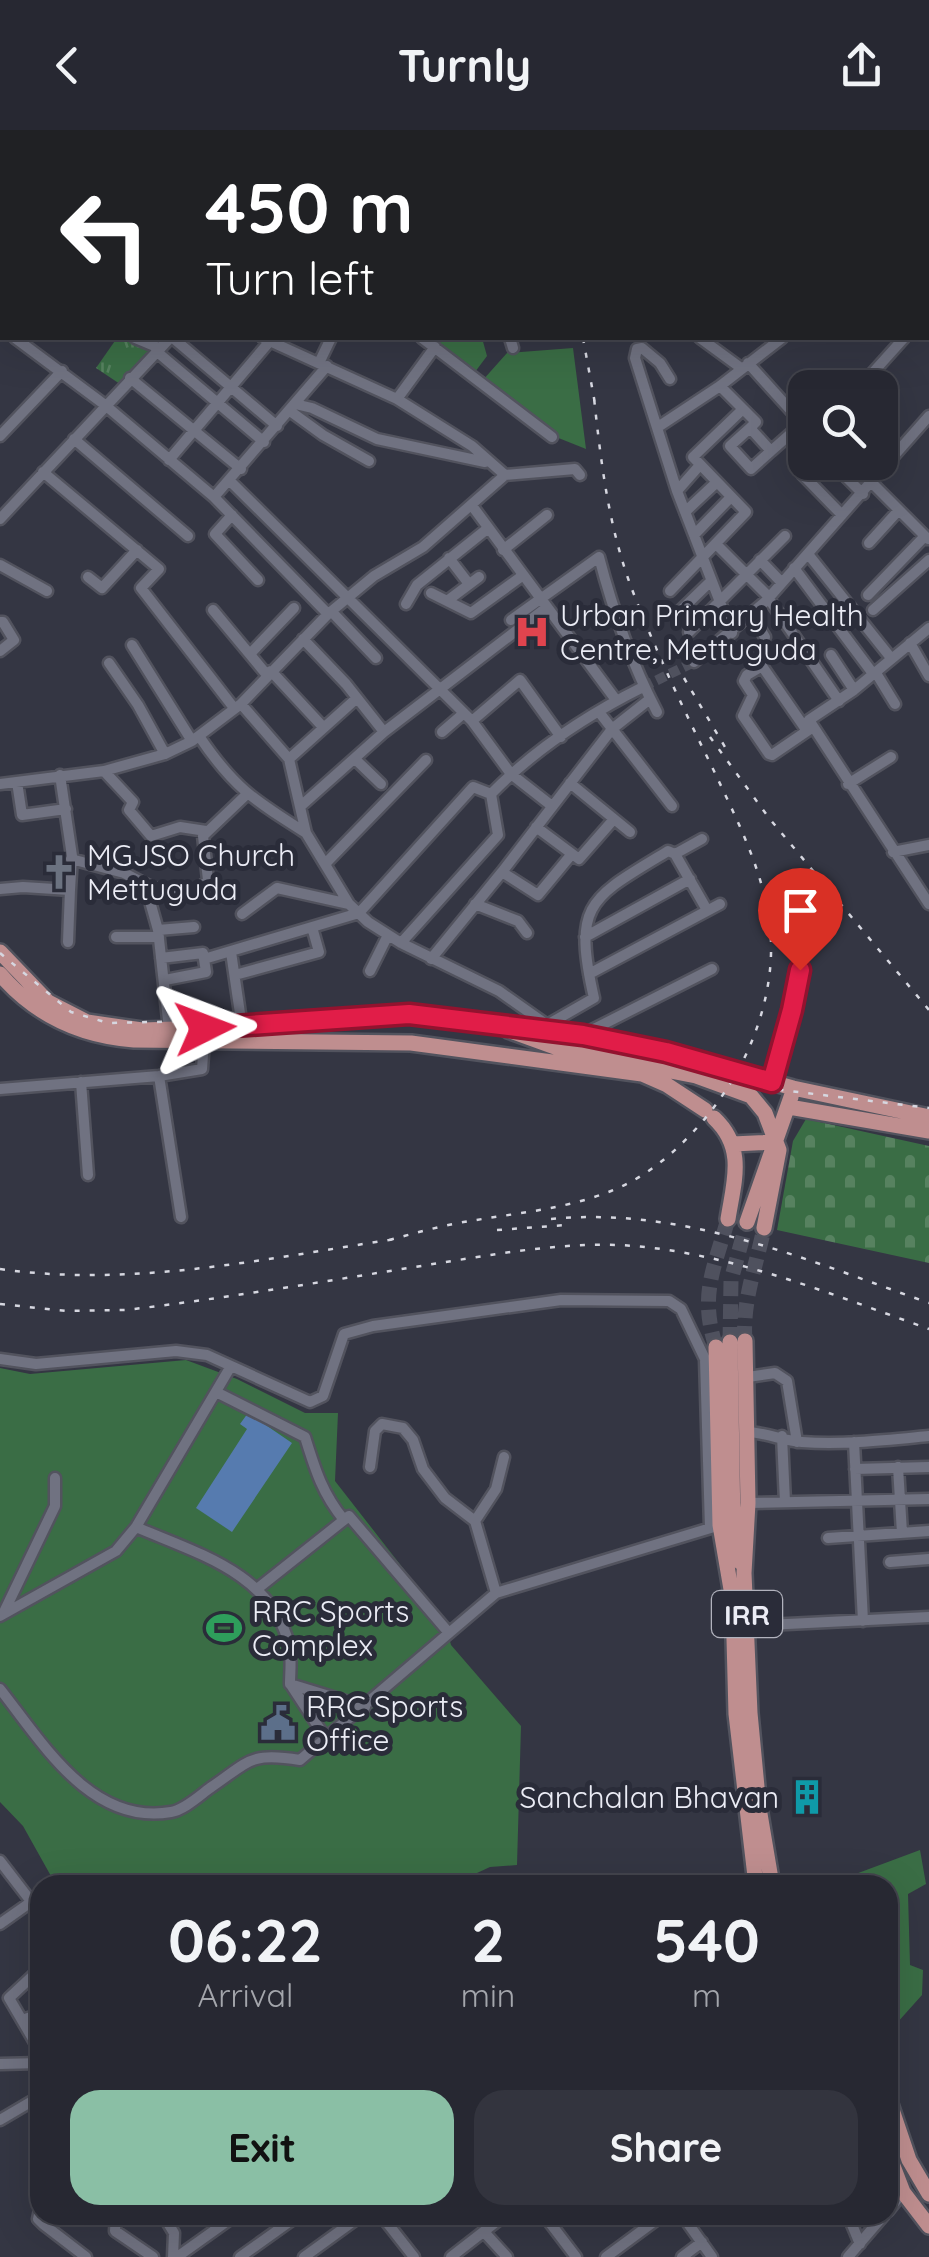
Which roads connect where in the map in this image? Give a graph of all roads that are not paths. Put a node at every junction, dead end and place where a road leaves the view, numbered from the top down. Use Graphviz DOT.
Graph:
graph roads {
  1 [pos="17,340"];
  2 [pos="139,340"];
  3 [pos="170,340"];
  4 [pos="174,340"];
  5 [pos="273,340"];
  6 [pos="330,340"];
  7 [pos="425,340"];
  8 [pos="703,340"];
  9 [pos="779,340"];
  10 [pos="902,340"];
  11 [pos="436,348"];
  12 [pos="157,350"];
  13 [pos="323,364"];
  14 [pos="745,366"];
  15 [pos="875,370"];
  16 [pos="62,371"];
  17 [pos="130,378"];
  18 [pos="670,379"];
  19 [pos="232,386"];
  20 [pos="720,386"];
  21 [pos="397,399"];
  22 [pos="218,402"];
  23 [pos="106,405"];
  24 [pos="292,408"];
  25 [pos="788,408"];
  26 [pos="743,409"];
  27 [pos="929,416"];
  28 [pos="278,426"];
  29 [pos="658,427"];
  30 [pos="750,428"];
  31 [pos="194,431"];
  32 [pos="0,436"];
  33 [pos="788,436"];
  34 [pos="552,437"];
  35 [pos="74,439"];
  36 [pos="264,442"];
  37 [pos="772,451"];
  38 [pos="170,460"];
  39 [pos="370,461"];
  40 [pos="486,462"];
  41 [pos="700,465"];
  42 [pos="241,469"];
  43 [pos="43,472"];
  44 [pos="505,475"];
  45 [pos="580,475"];
  46 [pos="808,480"];
  47 [pos="849,480"];
  48 [pos="231,482"];
  49 [pos="716,482"];
  50 [pos="872,483"];
  51 [pos="677,491"];
  52 [pos="863,494"];
  53 [pos="731,496"];
  54 [pos="214,497"];
  55 [pos="473,507"];
  56 [pos="898,510"];
  57 [pos="685,512"];
  58 [pos="232,514"];
  59 [pos="842,515"];
  60 [pos="547,516"];
  61 [pos="0,519"];
  62 [pos="487,529"];
  63 [pos="694,535"];
  64 [pos="188,536"];
  65 [pos="784,536"];
  66 [pos="927,539"];
  67 [pos="870,543"];
  68 [pos="716,544"];
  69 [pos="137,550"];
  70 [pos="503,550"];
  71 [pos="808,554"];
  72 [pos="449,558"];
  73 [pos="703,558"];
  74 [pos="760,560"];
  75 [pos="929,560"];
  76 [pos="0,565"];
  77 [pos="794,568"];
  78 [pos="747,574"];
  79 [pos="522,576"];
  80 [pos="88,577"];
  81 [pos="258,580"];
  82 [pos="712,580"];
  83 [pos="782,583"];
  84 [pos="47,591"];
  85 [pos="670,591"];
  86 [pos="431,593"];
  87 [pos="868,595"];
  88 [pos="539,597"];
  89 [pos="770,599"];
  90 [pos="348,600"];
  91 [pos="447,601"];
  92 [pos="720,602"];
  93 [pos="406,604"];
  94 [pos="294,608"];
  95 [pos="546,608"];
  96 [pos="213,610"];
  97 [pos="873,610"];
  98 [pos="679,612"];
  99 [pos="330,613"];
  100 [pos="751,614"];
  101 [pos="512,620"];
  102 [pos="0,622"];
  103 [pos="929,628"];
  104 [pos="689,632"];
  105 [pos="732,632"];
  106 [pos="764,636"];
  107 [pos="303,640"];
  108 [pos="910,643"];
  109 [pos="132,645"];
  110 [pos="0,651"];
  111 [pos="250,654"];
  112 [pos="830,655"];
  113 [pos="376,658"];
  114 [pos="892,658"];
  115 [pos="694,662"];
  116 [pos="109,664"];
  117 [pos="269,673"];
  118 [pos="875,674"];
  119 [pos="929,676"];
  120 [pos="643,688"];
  121 [pos="442,690"];
  122 [pos="854,690"];
  123 [pos="357,698"];
  124 [pos="650,699"];
  125 [pos="616,700"];
  126 [pos="839,701"];
  127 [pos="895,704"];
  128 [pos="237,706"];
  129 [pos="599,712"];
  130 [pos="657,712"];
  131 [pos="468,717"];
  132 [pos="323,727"];
  133 [pos="612,729"];
  134 [pos="810,729"];
  135 [pos="442,732"];
  136 [pos="383,736"];
  137 [pos="560,737"];
  138 [pos="195,738"];
  139 [pos="164,754"];
  140 [pos="891,756"];
  141 [pos="289,759"];
  142 [pos="426,760"];
  143 [pos="358,761"];
  144 [pos="104,771"];
  145 [pos="511,774"];
  146 [pos="60,775"];
  147 [pos="17,782"];
  148 [pos="570,782"];
  149 [pos="0,784"];
  150 [pos="381,784"];
  151 [pos="848,784"];
  152 [pos="491,794"];
  153 [pos="246,795"];
  154 [pos="302,805"];
  155 [pos="552,806"];
  156 [pos="672,806"];
  157 [pos="66,809"];
  158 [pos="614,819"];
  159 [pos="536,827"];
  160 [pos="206,831"];
  161 [pos="630,832"];
  162 [pos="306,833"];
  163 [pos="702,839"];
  164 [pos="929,845"];
  165 [pos="894,852"];
  166 [pos="675,854"];
  167 [pos="571,855"];
  168 [pos="71,859"];
  169 [pos="326,863"];
  170 [pos="502,872"];
  171 [pos="690,879"];
  172 [pos="153,888"];
  173 [pos="0,890"];
  174 [pos="70,890"];
  175 [pos="349,904"];
  176 [pos="475,904"];
  177 [pos="720,904"];
  178 [pos="929,904"];
  179 [pos="707,910"];
  180 [pos="358,913"];
  181 [pos="242,914"];
  182 [pos="787,919"];
  183 [pos="312,926"];
  184 [pos="194,927"];
  185 [pos="159,933"];
  186 [pos="527,933"];
  187 [pos="388,935"];
  188 [pos="116,937"];
  189 [pos="585,937"];
  190 [pos="68,942"];
  191 [pos="400,943"];
  192 [pos="0,952"];
  193 [pos="231,952"];
  194 [pos="161,958"];
  195 [pos="431,958"];
  196 [pos="204,959"];
  197 [pos="712,969"];
  198 [pos="370,971"];
  199 [pos="235,974"];
  200 [pos="589,974"];
  201 [pos="165,980"];
  202 [pos="3,982"];
  203 [pos="378,1016"];
  204 [pos="353,1018"];
  205 [pos="497,1022"];
  206 [pos="242,1027"];
  207 [pos="169,1029"];
  208 [pos="552,1029"];
  209 [pos="583,1035"];
  210 [pos="204,1041"];
  211 [pos="354,1042"];
  212 [pos="379,1043"];
  213 [pos="160,1076"];
  214 [pos="81,1082"];
  215 [pos="772,1082"];
  216 [pos="0,1088"];
  217 [pos="793,1088"];
  218 [pos="760,1104"];
  219 [pos="788,1107"];
  220 [pos="929,1116"];
  221 [pos="929,1131"];
  222 [pos="774,1142"];
  223 [pos="734,1144"];
  224 [pos="735,1164"];
  225 [pos="765,1168"];
  226 [pos="88,1175"];
  227 [pos="181,1217"];
  228 [pos="728,1220"];
  229 [pos="747,1222"];
  230 [pos="764,1228"];
  231 [pos="730,1343"];
  232 [pos="0,1359"];
  233 [pos="231,1366"];
  234 [pos="748,1377"];
  235 [pos="216,1392"];
  236 [pos="748,1432"];
  237 [pos="782,1436"];
  238 [pos="929,1436"];
  239 [pos="796,1442"];
  240 [pos="854,1442"];
  241 [pos="504,1457"];
  242 [pos="929,1466"];
  243 [pos="370,1467"];
  244 [pos="898,1467"];
  245 [pos="855,1469"];
  246 [pos="55,1478"];
  247 [pos="929,1499"];
  248 [pos="900,1501"];
  249 [pos="785,1502"];
  250 [pos="857,1502"];
  251 [pos="748,1503"];
  252 [pos="344,1520"];
  253 [pos="475,1522"];
  254 [pos="136,1527"];
  255 [pos="715,1527"];
  256 [pos="929,1532"];
  257 [pos="902,1533"];
  258 [pos="858,1536"];
  259 [pos="828,1538"];
  260 [pos="929,1559"];
  261 [pos="890,1562"];
  262 [pos="737,1576"];
  263 [pos="257,1588"];
  264 [pos="496,1593"];
  265 [pos="2,1615"];
  266 [pos="929,1617"];
  267 [pos="863,1621"];
  268 [pos="748,1626"];
  269 [pos="449,1633"];
  270 [pos="290,1684"];
  271 [pos="0,1688"];
  272 [pos="365,1707"];
  273 [pos="326,1740"];
  274 [pos="0,1861"];
  275 [pos="755,1875"];
  276 [pos="770,1875"];
  277 [pos="30,1901"];
  278 [pos="30,1903"];
  279 [pos="0,1924"];
  280 [pos="30,1978"];
  281 [pos="30,2017"];
  282 [pos="22,2020"];
  283 [pos="30,2034"];
  284 [pos="30,2063"];
  285 [pos="0,2064"];
  286 [pos="30,2102"];
  287 [pos="0,2103"];
  288 [pos="4,2117"];
  289 [pos="898,2129"];
  290 [pos="898,2179"];
  291 [pos="928,2191"];
  292 [pos="903,2192"];
  293 [pos="898,2198"];
  294 [pos="44,2225"];
  295 [pos="115,2225"];
  296 [pos="171,2225"];
  297 [pos="221,2225"];
  298 [pos="285,2225"];
  299 [pos="348,2225"];
  300 [pos="389,2225"];
  301 [pos="494,2225"];
  302 [pos="552,2225"];
  303 [pos="649,2225"];
  304 [pos="689,2225"];
  305 [pos="852,2225"];
  306 [pos="876,2225"];
  307 [pos="929,2226"];
  308 [pos="485,2233"];
  309 [pos="702,2242"];
  310 [pos="860,2244"];
  311 [pos="86,2257"];
  312 [pos="153,2257"];
  313 [pos="175,2257"];
  314 [pos="240,2257"];
  315 [pos="304,2257"];
  316 [pos="414,2257"];
  317 [pos="451,2257"];
  318 [pos="507,2257"];
  319 [pos="576,2257"];
  320 [pos="606,2257"];
  321 [pos="682,2257"];
  322 [pos="712,2257"];
  323 [pos="848,2257"];
  1 -- 16 [label="street"];
  2 -- 12 [label="street"];
  3 -- 12 [label="street"];
  4 -- 19 [label="street"];
  5 -- 13 [label="street"];
  5 -- 19 [label="street"];
  6 -- 13 [label="street"];
  7 -- 11 [label="street"];
  8 -- 14 [label="street"];
  9 -- 14 [label="street"];
  10 -- 15 [label="street"];
  11 -- 21 [label="street"];
  11 -- 34 [label="street"];
  12 -- 17 [label="street"];
  12 -- 22 [label="street"];
  13 -- 21 [label="street"];
  13 -- 24 [label="street"];
  14 -- 20 [label="street"];
  14 -- 25 [label="street"];
  16 -- 23 [label="street"];
  16 -- 32 [label="street"];
  17 -- 23 [label="street"];
  17 -- 31 [label="street"];
  18 -- 29 [label="street"];
  19 -- 22 [label="street"];
  19 -- 28 [label="street"];
  20 -- 26 [label="street"];
  20 -- 29 [label="street"];
  21 -- 40 [label="street"];
  22 -- 31 [label="street"];
  22 -- 36 [label="street"];
  23 -- 35 [label="street"];
  23 -- 38 [label="street"];
  24 -- 28 [label="street"];
  24 -- 39 [label="street"];
  24 -- 40 [label="street"];
  26 -- 30 [label="street"];
  26 -- 41 [label="street"];
  27 -- 50 [label="street"];
  28 -- 36 [label="street"];
  29 -- 51 [label="street"];
  30 -- 37 [label="street"];
  30 -- 37 [label="street"];
  31 -- 38 [label="street"];
  31 -- 42 [label="street"];
  33 -- 37 [label="street"];
  35 -- 43 [label="street"];
  35 -- 64 [label="street"];
  36 -- 42 [label="street"];
  38 -- 54 [label="street"];
  40 -- 44 [label="street"];
  41 -- 49 [label="street"];
  41 -- 51 [label="street"];
  42 -- 48 [label="street"];
  43 -- 61 [label="street"];
  43 -- 69 [label="street"];
  44 -- 45 [label="street"];
  44 -- 55 [label="street"];
  46 -- 59 [label="street"];
  47 -- 52 [label="street"];
  48 -- 54 [label="street"];
  48 -- 90 [label="street"];
  49 -- 53 [label="street"];
  49 -- 57 [label="street"];
  50 -- 52 [label="street"];
  50 -- 56 [label="street"];
  51 -- 57 [label="street"];
  52 -- 59 [label="street"];
  53 -- 63 [label="street"];
  53 -- 68 [label="street"];
  54 -- 58 [label="street"];
  55 -- 62 [label="street"];
  55 -- 90 [label="street"];
  56 -- 66 [label="street"];
  56 -- 67 [label="street"];
  57 -- 63 [label="street"];
  58 -- 81 [label="street"];
  58 -- 99 [label="street"];
  59 -- 71 [label="street"];
  60 -- 70 [label="street"];
  62 -- 70 [label="street"];
  62 -- 72 [label="street"];
  63 -- 73 [label="street"];
  65 -- 74 [label="street"];
  66 -- 87 [label="street"];
  68 -- 73 [label="street"];
  68 -- 78 [label="street"];
  69 -- 80 [label="street"];
  69 -- 128 [label="street"];
  70 -- 79 [label="street"];
  71 -- 77 [label="street"];
  71 -- 114 [label="street"];
  72 -- 91 [label="street"];
  72 -- 93 [label="street"];
  73 -- 82 [label="street"];
  73 -- 85 [label="street"];
  74 -- 78 [label="street"];
  74 -- 83 [label="street"];
  75 -- 97 [label="street"];
  76 -- 84 [label="street"];
  77 -- 83 [label="street"];
  77 -- 118 [label="street"];
  78 -- 89 [label="street"];
  78 -- 92 [label="street"];
  79 -- 88 [label="street"];
  79 -- 91 [label="street"];
  82 -- 92 [label="street"];
  82 -- 98 [label="street"];
  83 -- 89 [label="street"];
  86 -- 91 [label="street"];
  88 -- 95 [label="street"];
  88 -- 101 [label="street"];
  88 -- 120 [label="street"];
  89 -- 100 [label="street"];
  89 -- 126 [label="street"];
  90 -- 99 [label="street"];
  90 -- 121 [label="street"];
  92 -- 104 [label="street"];
  92 -- 105 [label="street"];
  94 -- 111 [label="street"];
  95 -- 121 [label="street"];
  95 -- 125 [label="street"];
  96 -- 111 [label="street"];
  99 -- 107 [label="street"];
  99 -- 113 [label="street"];
  100 -- 105 [label="street"];
  100 -- 106 [label="street"];
  102 -- 110 [label="street"];
  103 -- 108 [label="street"];
  105 -- 115 [label="street"];
  107 -- 117 [label="street"];
  107 -- 123 [label="street"];
  108 -- 114 [label="street"];
  108 -- 119 [label="street"];
  109 -- 138 [label="street"];
  111 -- 117 [label="street"];
  112 -- 122 [label="street"];
  114 -- 118 [label="street"];
  116 -- 139 [label="street"];
  117 -- 128 [label="street"];
  117 -- 132 [label="street"];
  118 -- 122 [label="street"];
  118 -- 127 [label="street"];
  120 -- 124 [label="street"];
  120 -- 125 [label="street"];
  121 -- 131 [label="street"];
  121 -- 136 [label="street"];
  122 -- 126 [label="street"];
  123 -- 132 [label="street"];
  123 -- 136 [label="street"];
  124 -- 130 [label="street"];
  124 -- 133 [label="street"];
  125 -- 129 [label="street"];
  126 -- 134 [label="street"];
  128 -- 138 [label="street"];
  128 -- 141 [label="street"];
  129 -- 133 [label="street"];
  129 -- 137 [label="street"];
  131 -- 135 [label="street"];
  131 -- 137 [label="street"];
  131 -- 145 [label="street"];
  132 -- 141 [label="street"];
  133 -- 148 [label="street"];
  133 -- 156 [label="street"];
  134 -- 134 [label="street"];
  134 -- 151 [label="street"];
  136 -- 143 [label="street"];
  137 -- 145 [label="street"];
  138 -- 139 [label="street"];
  138 -- 153 [label="street"];
  139 -- 144 [label="street"];
  140 -- 151 [label="street"];
  141 -- 154 [label="street"];
  142 -- 169 [label="street"];
  143 -- 150 [label="street"];
  143 -- 154 [label="street"];
  144 -- 146 [label="street"];
  144 -- 160 [label="street"];
  145 -- 152 [label="street"];
  145 -- 155 [label="street"];
  146 -- 147 [label="street"];
  146 -- 157 [label="street"];
  147 -- 149 [label="street"];
  147 -- 157 [label="street"];
  148 -- 155 [label="street"];
  148 -- 158 [label="street"];
  151 -- 165 [label="street"];
  152 -- 180 [label="street"];
  152 -- 191 [label="street"];
  153 -- 160 [label="street"];
  153 -- 162 [label="street"];
  154 -- 162 [label="street"];
  155 -- 159 [label="street"];
  157 -- 168 [label="street"];
  158 -- 161 [label="street"];
  158 -- 167 [label="street"];
  159 -- 167 [label="street"];
  159 -- 170 [label="street"];
  160 -- 172 [label="street"];
  162 -- 169 [label="street"];
  163 -- 166 [label="street"];
  164 -- 165 [label="street"];
  165 -- 178 [label="street"];
  166 -- 171 [label="street"];
  166 -- 189 [label="street"];
  167 -- 170 [label="street"];
  168 -- 172 [label="street"];
  168 -- 174 [label="street"];
  169 -- 175 [label="street"];
  170 -- 176 [label="street"];
  171 -- 179 [label="street"];
  171 -- 189 [label="street"];
  172 -- 185 [label="street"];
  173 -- 174 [label="street"];
  174 -- 190 [label="street"];
  175 -- 180 [label="street"];
  175 -- 181 [label="street"];
  176 -- 186 [label="street"];
  176 -- 195 [label="street"];
  177 -- 179 [label="street"];
  179 -- 200 [label="street"];
  180 -- 183 [label="street"];
  180 -- 187 [label="street"];
  182 -- 215 [label="street"];
  183 -- 193 [label="street"];
  183 -- 199 [label="street"];
  184 -- 185 [label="street"];
  185 -- 188 [label="street"];
  185 -- 194 [label="street"];
  187 -- 191 [label="street"];
  187 -- 198 [label="street"];
  189 -- 200 [label="street"];
  191 -- 195 [label="street"];
  192 -- 207 [label="main road"];
  193 -- 196 [label="street"];
  193 -- 199 [label="street"];
  194 -- 196 [label="street"];
  194 -- 201 [label="street"];
  195 -- 208 [label="street"];
  196 -- 201 [label="street"];
  197 -- 209 [label="street"];
  199 -- 206 [label="street"];
  200 -- 208 [label="street"];
  201 -- 207 [label="street"];
  202 -- 210 [label="main road"];
  203 -- 204 [label="main road"];
  203 -- 205 [label="main road"];
  203 -- 212 [label="main road"];
  204 -- 206 [label="main road"];
  204 -- 211 [label="main road"];
  205 -- 208 [label="main road"];
  205 -- 218 [label="main road"];
  206 -- 207 [label="main road"];
  208 -- 209 [label="main road"];
  209 -- 215 [label="main road"];
  210 -- 211 [label="main road"];
  210 -- 213 [label="street"];
  211 -- 212 [label="main road"];
  212 -- 223 [label="main road"];
  213 -- 214 [label="street"];
  213 -- 227 [label="street"];
  214 -- 216 [label="street"];
  214 -- 226 [label="street"];
  215 -- 217 [label="main road"];
  217 -- 218 [label="main road"];
  217 -- 219 [label="main road"];
  217 -- 220 [label="main road"];
  218 -- 222 [label="main road"];
  219 -- 221 [label="main road"];
  219 -- 222 [label="main road"];
  222 -- 223 [label="main road"];
  222 -- 225 [label="main road"];
  222 -- 230 [label="main road"];
  223 -- 224 [label="main road"];
  224 -- 225 [label="main road"];
  224 -- 228 [label="main road"];
  225 -- 229 [label="main road"];
  231 -- 234 [label="main road, IRR"];
  231 -- 255 [label="main road"];
  231 -- 262 [label="main road, IRR"];
  232 -- 233 [label="street"];
  233 -- 235 [label="street"];
  233 -- 255 [label="street"];
  234 -- 236 [label="main road, IRR"];
  234 -- 239 [label="street"];
  235 -- 252 [label="street"];
  235 -- 254 [label="street"];
  236 -- 237 [label="street"];
  236 -- 251 [label="main road, IRR"];
  237 -- 239 [label="street"];
  237 -- 249 [label="street"];
  238 -- 240 [label="street"];
  239 -- 240 [label="street"];
  240 -- 245 [label="street"];
  241 -- 253 [label="street"];
  242 -- 244 [label="street"];
  243 -- 253 [label="street"];
  244 -- 245 [label="street"];
  244 -- 248 [label="street"];
  245 -- 250 [label="street"];
  246 -- 265 [label="street"];
  247 -- 248 [label="street"];
  248 -- 250 [label="street"];
  248 -- 257 [label="street"];
  249 -- 250 [label="street"];
  249 -- 251 [label="street"];
  250 -- 258 [label="street"];
  251 -- 262 [label="main road, IRR"];
  252 -- 263 [label="street"];
  252 -- 269 [label="street"];
  253 -- 264 [label="street"];
  254 -- 263 [label="street"];
  254 -- 265 [label="street"];
  255 -- 262 [label="main road"];
  255 -- 264 [label="street"];
  256 -- 257 [label="street"];
  257 -- 258 [label="street"];
  258 -- 259 [label="street"];
  258 -- 267 [label="street"];
  260 -- 261 [label="street"];
  262 -- 268 [label="main road, IRR"];
  262 -- 275 [label="main road, IRR"];
  263 -- 270 [label="street"];
  264 -- 269 [label="street"];
  266 -- 267 [label="street"];
  267 -- 268 [label="street"];
  268 -- 276 [label="main road, IRR"];
  269 -- 272 [label="street"];
  270 -- 272 [label="street"];
  270 -- 273 [label="street"];
  271 -- 273 [label="street"];
  272 -- 273 [label="street"];
  274 -- 277 [label="street"];
  278 -- 279 [label="street"];
  280 -- 282 [label="street"];
  281 -- 282 [label="street"];
  282 -- 283 [label="street"];
  284 -- 285 [label="street"];
  286 -- 288 [label="street"];
  287 -- 288 [label="street"];
  289 -- 291 [label="main road"];
  290 -- 292 [label="main road"];
  292 -- 293 [label="street"];
  292 -- 307 [label="main road"];
  294 -- 311 [label="street"];
  295 -- 312 [label="street"];
  296 -- 313 [label="street"];
  297 -- 313 [label="street"];
  298 -- 314 [label="street"];
  299 -- 315 [label="street"];
  300 -- 316 [label="street"];
  301 -- 308 [label="street"];
  302 -- 319 [label="street"];
  303 -- 320 [label="street"];
  304 -- 309 [label="street"];
  305 -- 310 [label="street"];
  306 -- 310 [label="street"];
  308 -- 317 [label="street"];
  308 -- 318 [label="street"];
  309 -- 321 [label="street"];
  309 -- 322 [label="street"];
  310 -- 323 [label="street"];
}
